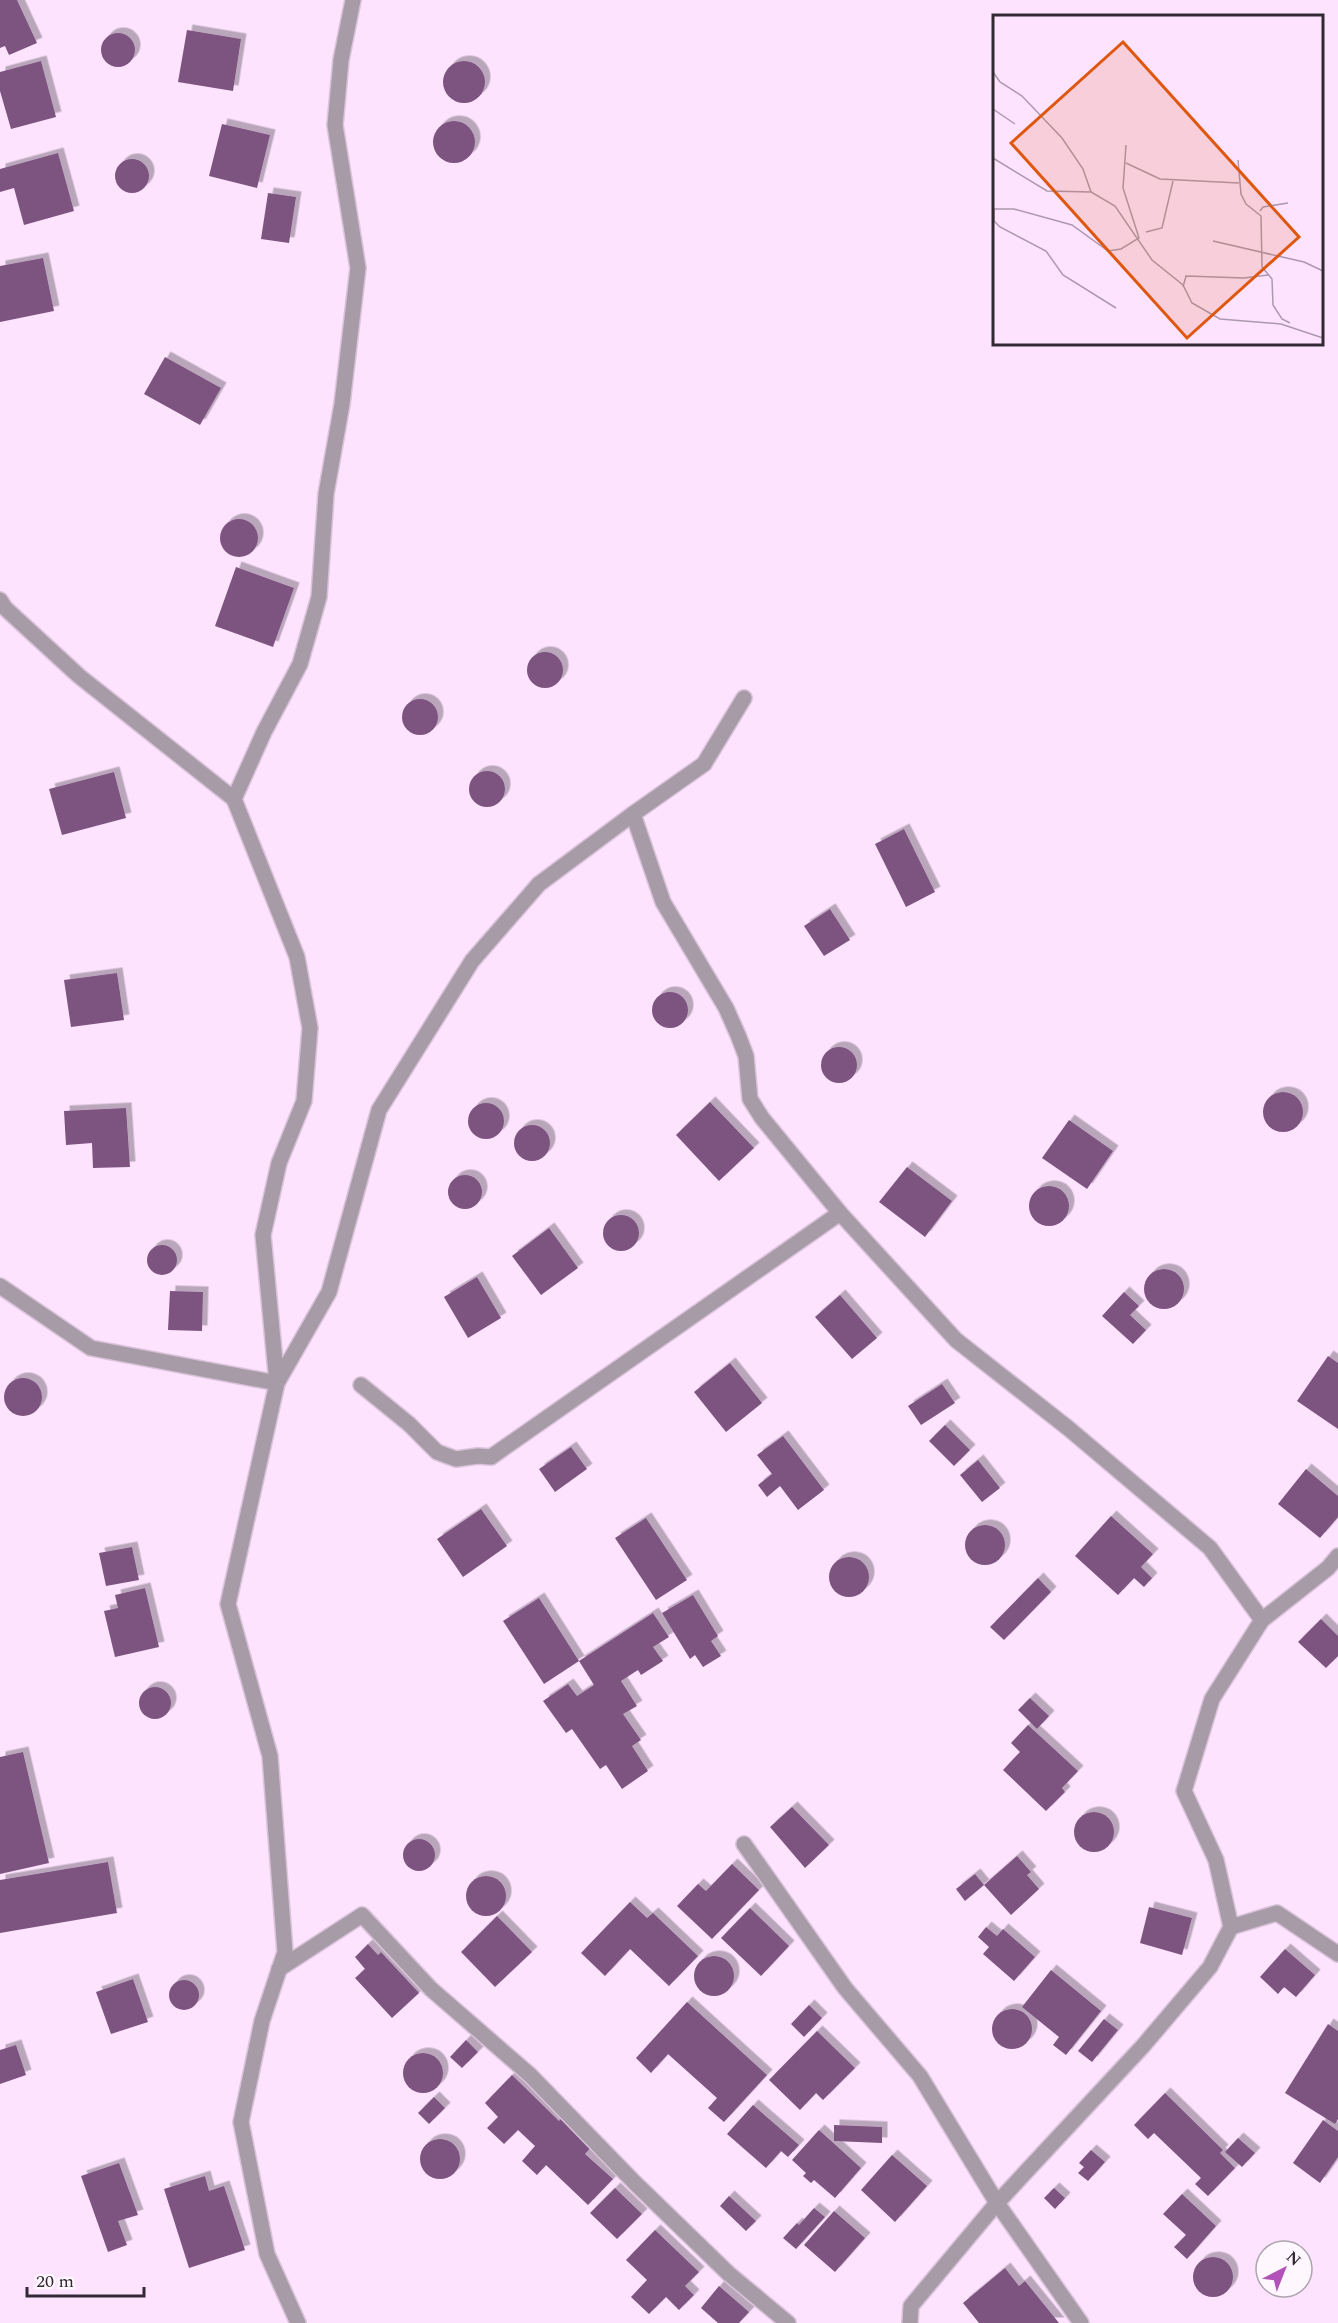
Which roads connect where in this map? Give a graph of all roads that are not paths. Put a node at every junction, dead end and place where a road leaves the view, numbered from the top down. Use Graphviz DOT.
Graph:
graph roads {
  1 [pos="353,0"];
  2 [pos="0,600"];
  3 [pos="744,698"];
  4 [pos="234,799"];
  5 [pos="633,814"];
  6 [pos="840,1213"];
  7 [pos="0,1286"];
  8 [pos="277,1383"];
  9 [pos="361,1385"];
  10 [pos="1338,1556"];
  11 [pos="1262,1620"];
  12 [pos="744,1844"];
  13 [pos="1231,1927"];
  14 [pos="1338,1954"];
  15 [pos="279,1969"];
  16 [pos="997,2204"];
  17 [pos="298,2323"];
  18 [pos="788,2323"];
  19 [pos="910,2323"];
  20 [pos="1081,2323"];
  1 -- 4 [label="street"];
  2 -- 4 [label="street"];
  3 -- 5 [label="street"];
  4 -- 8 [label="street"];
  5 -- 6 [label="street"];
  5 -- 8 [label="street"];
  6 -- 9 [label="street"];
  6 -- 11 [label="street"];
  7 -- 8 [label="street"];
  8 -- 15 [label="street"];
  10 -- 11 [label="street"];
  11 -- 13 [label="street"];
  12 -- 16 [label="street"];
  13 -- 14 [label="street"];
  13 -- 16 [label="street"];
  15 -- 17 [label="street"];
  15 -- 18 [label="street"];
  16 -- 19 [label="street"];
  16 -- 20 [label="street"];
}
